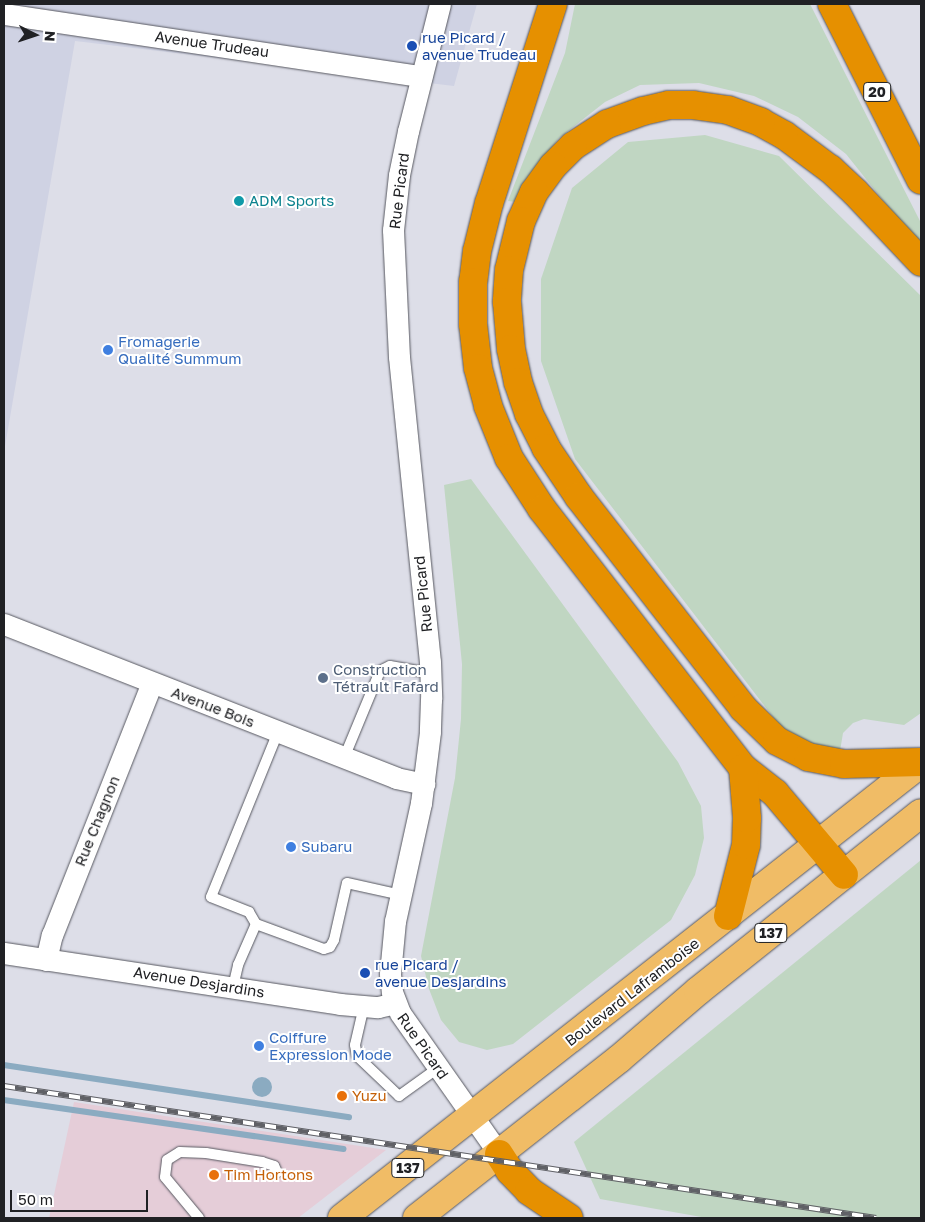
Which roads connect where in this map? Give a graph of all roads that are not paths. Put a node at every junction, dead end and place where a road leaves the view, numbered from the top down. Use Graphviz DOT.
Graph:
graph roads {
  1 [pos="440,4"];
  2 [pos="553,4"];
  3 [pos="832,4"];
  4 [pos="4,14"];
  5 [pos="420,76"];
  6 [pos="921,180"];
  7 [pos="921,262"];
  8 [pos="4,624"];
  9 [pos="431,671"];
  10 [pos="152,683"];
  11 [pos="278,732"];
  12 [pos="344,758"];
  13 [pos="921,762"];
  14 [pos="743,768"];
  15 [pos="424,784"];
  16 [pos="921,813"];
  17 [pos="818,844"];
  18 [pos="844,875"];
  19 [pos="400,895"];
  20 [pos="728,916"];
  21 [pos="256,924"];
  22 [pos="4,954"];
  23 [pos="46,960"];
  24 [pos="233,987"];
  25 [pos="395,1003"];
  26 [pos="364,1006"];
  27 [pos="438,1068"];
  28 [pos="473,1117"];
  29 [pos="498,1154"];
  30 [pos="277,1172"];
  31 [pos="199,1218"];
  32 [pos="342,1218"];
  33 [pos="417,1218"];
  34 [pos="569,1218"];
  1 -- 5 [label="street, Rue Picard"];
  2 -- 14 [label="highway"];
  3 -- 6 [label="highway, 20"];
  4 -- 5 [label="street, Avenue Trudeau"];
  5 -- 9 [label="street, Rue Picard"];
  7 -- 13 [label="highway"];
  8 -- 10 [label="street, Avenue Bois"];
  9 -- 12 [label="lane"];
  9 -- 15 [label="street, Rue Picard"];
  10 -- 11 [label="street, Avenue Bois"];
  10 -- 23 [label="street, Rue Chagnon"];
  11 -- 12 [label="street, Avenue Bois"];
  11 -- 21 [label="lane"];
  12 -- 15 [label="street, Avenue Bois"];
  13 -- 17 [label="main road, Boulevard Laframboise / 137"];
  14 -- 17 [label="highway"];
  14 -- 20 [label="highway"];
  15 -- 19 [label="street, Rue Picard"];
  16 -- 18 [label="main road, 137"];
  17 -- 18 [label="highway"];
  17 -- 20 [label="main road, Boulevard Laframboise / 137"];
  18 -- 29 [label="main road, 137"];
  19 -- 21 [label="lane"];
  19 -- 25 [label="street, Rue Picard"];
  20 -- 28 [label="main road, Boulevard Laframboise / 137"];
  21 -- 24 [label="lane"];
  22 -- 23 [label="street, Avenue Desjardins"];
  23 -- 24 [label="street, Avenue Desjardins"];
  24 -- 26 [label="street, Avenue Desjardins"];
  25 -- 26 [label="street, Avenue Desjardins"];
  25 -- 27 [label="street, Rue Picard"];
  26 -- 27 [label="lane"];
  27 -- 28 [label="street, Rue Picard"];
  28 -- 29 [label="street, Rue Picard"];
  28 -- 32 [label="main road, Boulevard Laframboise / 137"];
  29 -- 33 [label="main road, 137"];
  29 -- 34 [label="highway"];
  30 -- 31 [label="lane"];
}
